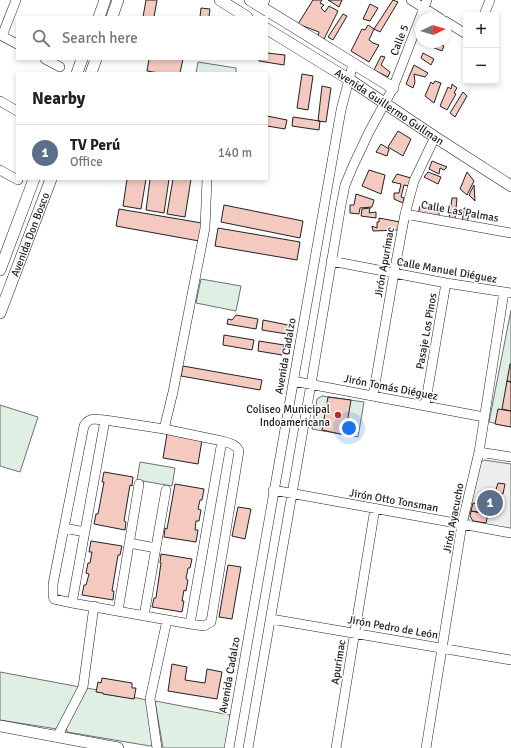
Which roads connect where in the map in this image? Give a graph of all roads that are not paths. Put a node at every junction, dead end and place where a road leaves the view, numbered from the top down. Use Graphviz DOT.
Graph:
graph roads {
  1 [pos="16,0"];
  2 [pos="105,0"];
  3 [pos="118,0"];
  4 [pos="220,0"];
  5 [pos="250,0"];
  6 [pos="411,0"];
  7 [pos="490,0"];
  8 [pos="263,4"];
  9 [pos="426,4"];
  10 [pos="434,12"];
  11 [pos="485,12"];
  12 [pos="98,16"];
  13 [pos="112,16"];
  14 [pos="245,16"];
  15 [pos="451,25"];
  16 [pos="268,30"];
  17 [pos="463,32"];
  18 [pos="1,35"];
  19 [pos="310,37"];
  20 [pos="16,43"];
  21 [pos="302,50"];
  22 [pos="47,60"];
  23 [pos="82,60"];
  24 [pos="96,60"];
  25 [pos="353,64"];
  26 [pos="60,67"];
  27 [pos="77,72"];
  28 [pos="91,72"];
  29 [pos="350,80"];
  30 [pos="394,88"];
  31 [pos="0,101"];
  32 [pos="384,104"];
  33 [pos="16,110"];
  34 [pos="435,137"];
  35 [pos="0,170"];
  36 [pos="16,179"];
  37 [pos="34,180"];
  38 [pos="51,180"];
  39 [pos="207,180"];
  40 [pos="511,185"];
  41 [pos="405,214"];
  42 [pos="511,233"];
  43 [pos="331,261"];
  44 [pos="0,270"];
  45 [pos="394,272"];
  46 [pos="446,283"];
  47 [pos="508,293"];
  48 [pos="0,313"];
  49 [pos="293,381"];
  50 [pos="311,384"];
  51 [pos="373,396"];
  52 [pos="425,406"];
  53 [pos="484,417"];
  54 [pos="105,420"];
  55 [pos="164,429"];
  56 [pos="222,441"];
  57 [pos="479,452"];
  58 [pos="511,457"];
  59 [pos="139,484"];
  60 [pos="166,490"];
  61 [pos="274,490"];
  62 [pos="292,493"];
  63 [pos="375,508"];
  64 [pos="462,524"];
  65 [pos="64,528"];
  66 [pos="85,532"];
  67 [pos="511,533"];
  68 [pos="129,543"];
  69 [pos="156,548"];
  70 [pos="72,603"];
  71 [pos="94,606"];
  72 [pos="118,611"];
  73 [pos="144,616"];
  74 [pos="271,618"];
  75 [pos="166,620"];
  76 [pos="190,624"];
  77 [pos="354,633"];
  78 [pos="443,648"];
  79 [pos="511,660"];
  80 [pos="0,726"];
  81 [pos="57,737"];
  82 [pos="102,747"];
  83 [pos="117,748"];
  84 [pos="157,748"];
  85 [pos="229,748"];
  86 [pos="248,748"];
  87 [pos="336,748"];
  88 [pos="426,748"];
  1 -- 18 [label="street"];
  2 -- 12 [label="main road"];
  3 -- 13 [label="main road"];
  4 -- 14 [label="main road"];
  5 -- 8 [label="main road, Avenida Guillermo Gullman"];
  6 -- 9 [label="street"];
  7 -- 11 [label="street"];
  8 -- 19 [label="main road, Avenida Guillermo Gullman"];
  9 -- 10 [label="street"];
  9 -- 30 [label="street, Calle 5"];
  15 -- 17 [label="street"];
  16 -- 21 [label="main road, Avenida Guillermo Gullman"];
  18 -- 20 [label="street"];
  19 -- 21 [label="main road"];
  19 -- 25 [label="main road, Avenida Guillermo Gullman"];
  21 -- 29 [label="main road, Avenida Guillermo Gullman"];
  22 -- 26 [label="street"];
  23 -- 27 [label="main road"];
  24 -- 28 [label="main road"];
  25 -- 29 [label="street, Avenida Cadalzo"];
  25 -- 30 [label="main road, Avenida Guillermo Gullman"];
  29 -- 32 [label="main road, Avenida Guillermo Gullman"];
  29 -- 49 [label="street, Avenida Cadalzo"];
  30 -- 32 [label="street"];
  31 -- 33 [label="street"];
  32 -- 34 [label="main road, Avenida Guillermo Gullman"];
  32 -- 43 [label="street"];
  34 -- 40 [label="main road, Avenida Guillermo Gullman"];
  34 -- 41 [label="street, Jirón Apurímac"];
  35 -- 36 [label="street"];
  37 -- 44 [label="main road, Avenida Don Bosco"];
  38 -- 48 [label="main road, Avenida Don Bosco"];
  39 -- 55 [label="street"];
  41 -- 42 [label="street, Calle Las Palmas"];
  41 -- 45 [label="street, Jirón Apurímac"];
  43 -- 45 [label="street, Calle Manuel Diéguez"];
  43 -- 50 [label="street"];
  45 -- 46 [label="street, Calle Manuel Diéguez"];
  45 -- 51 [label="street, Jirón Apurímac"];
  46 -- 47 [label="street, Calle Manuel Diéguez"];
  46 -- 52 [label="street, Pasaje Los Pinos"];
  47 -- 53 [label="street, Jirón Ayacucho"];
  49 -- 50 [label="street, Jirón Tomás Diéguez"];
  49 -- 61 [label="street, Avenida Cadalzo"];
  50 -- 51 [label="street, Jirón Tomás Diéguez"];
  50 -- 62 [label="street"];
  51 -- 52 [label="street, Jirón Tomás Diéguez"];
  52 -- 53 [label="street, Jirón Tomás Diéguez"];
  53 -- 57 [label="street, Jirón Ayacucho"];
  54 -- 55 [label="street"];
  54 -- 65 [label="street"];
  54 -- 66 [label="street"];
  55 -- 56 [label="street"];
  56 -- 76 [label="street"];
  56 -- 76 [label="street"];
  57 -- 58 [label="street"];
  57 -- 64 [label="street, Jirón Ayacucho"];
  59 -- 68 [label="street"];
  60 -- 69 [label="street"];
  61 -- 62 [label="street, Jirón Otto Tonsman"];
  61 -- 85 [label="street, Avenida Cadalzo"];
  62 -- 63 [label="street, Jirón Otto Tonsman"];
  62 -- 74 [label="street"];
  63 -- 64 [label="street, Jirón Otto Tonsman"];
  63 -- 77 [label="street, Apurímac"];
  64 -- 67 [label="street, Jirón Otto Tonsman"];
  64 -- 78 [label="street, Jirón Ayacucho"];
  65 -- 66 [label="street"];
  65 -- 70 [label="street"];
  66 -- 70 [label="street"];
  68 -- 69 [label="street"];
  68 -- 72 [label="street"];
  69 -- 73 [label="street"];
  70 -- 71 [label="street"];
  71 -- 72 [label="street"];
  71 -- 81 [label="street"];
  72 -- 73 [label="street"];
  73 -- 75 [label="street"];
  74 -- 77 [label="street, Jirón Pedro de León"];
  74 -- 86 [label="street"];
  75 -- 76 [label="street"];
  75 -- 84 [label="street"];
  77 -- 78 [label="street, Jirón Pedro de León"];
  77 -- 87 [label="street, Apurímac"];
  78 -- 79 [label="street, Jirón Pedro de León"];
  78 -- 88 [label="street, Jirón Ayacucho"];
  80 -- 81 [label="main road"];
  81 -- 82 [label="main road"];
  82 -- 83 [label="main road"];
}
